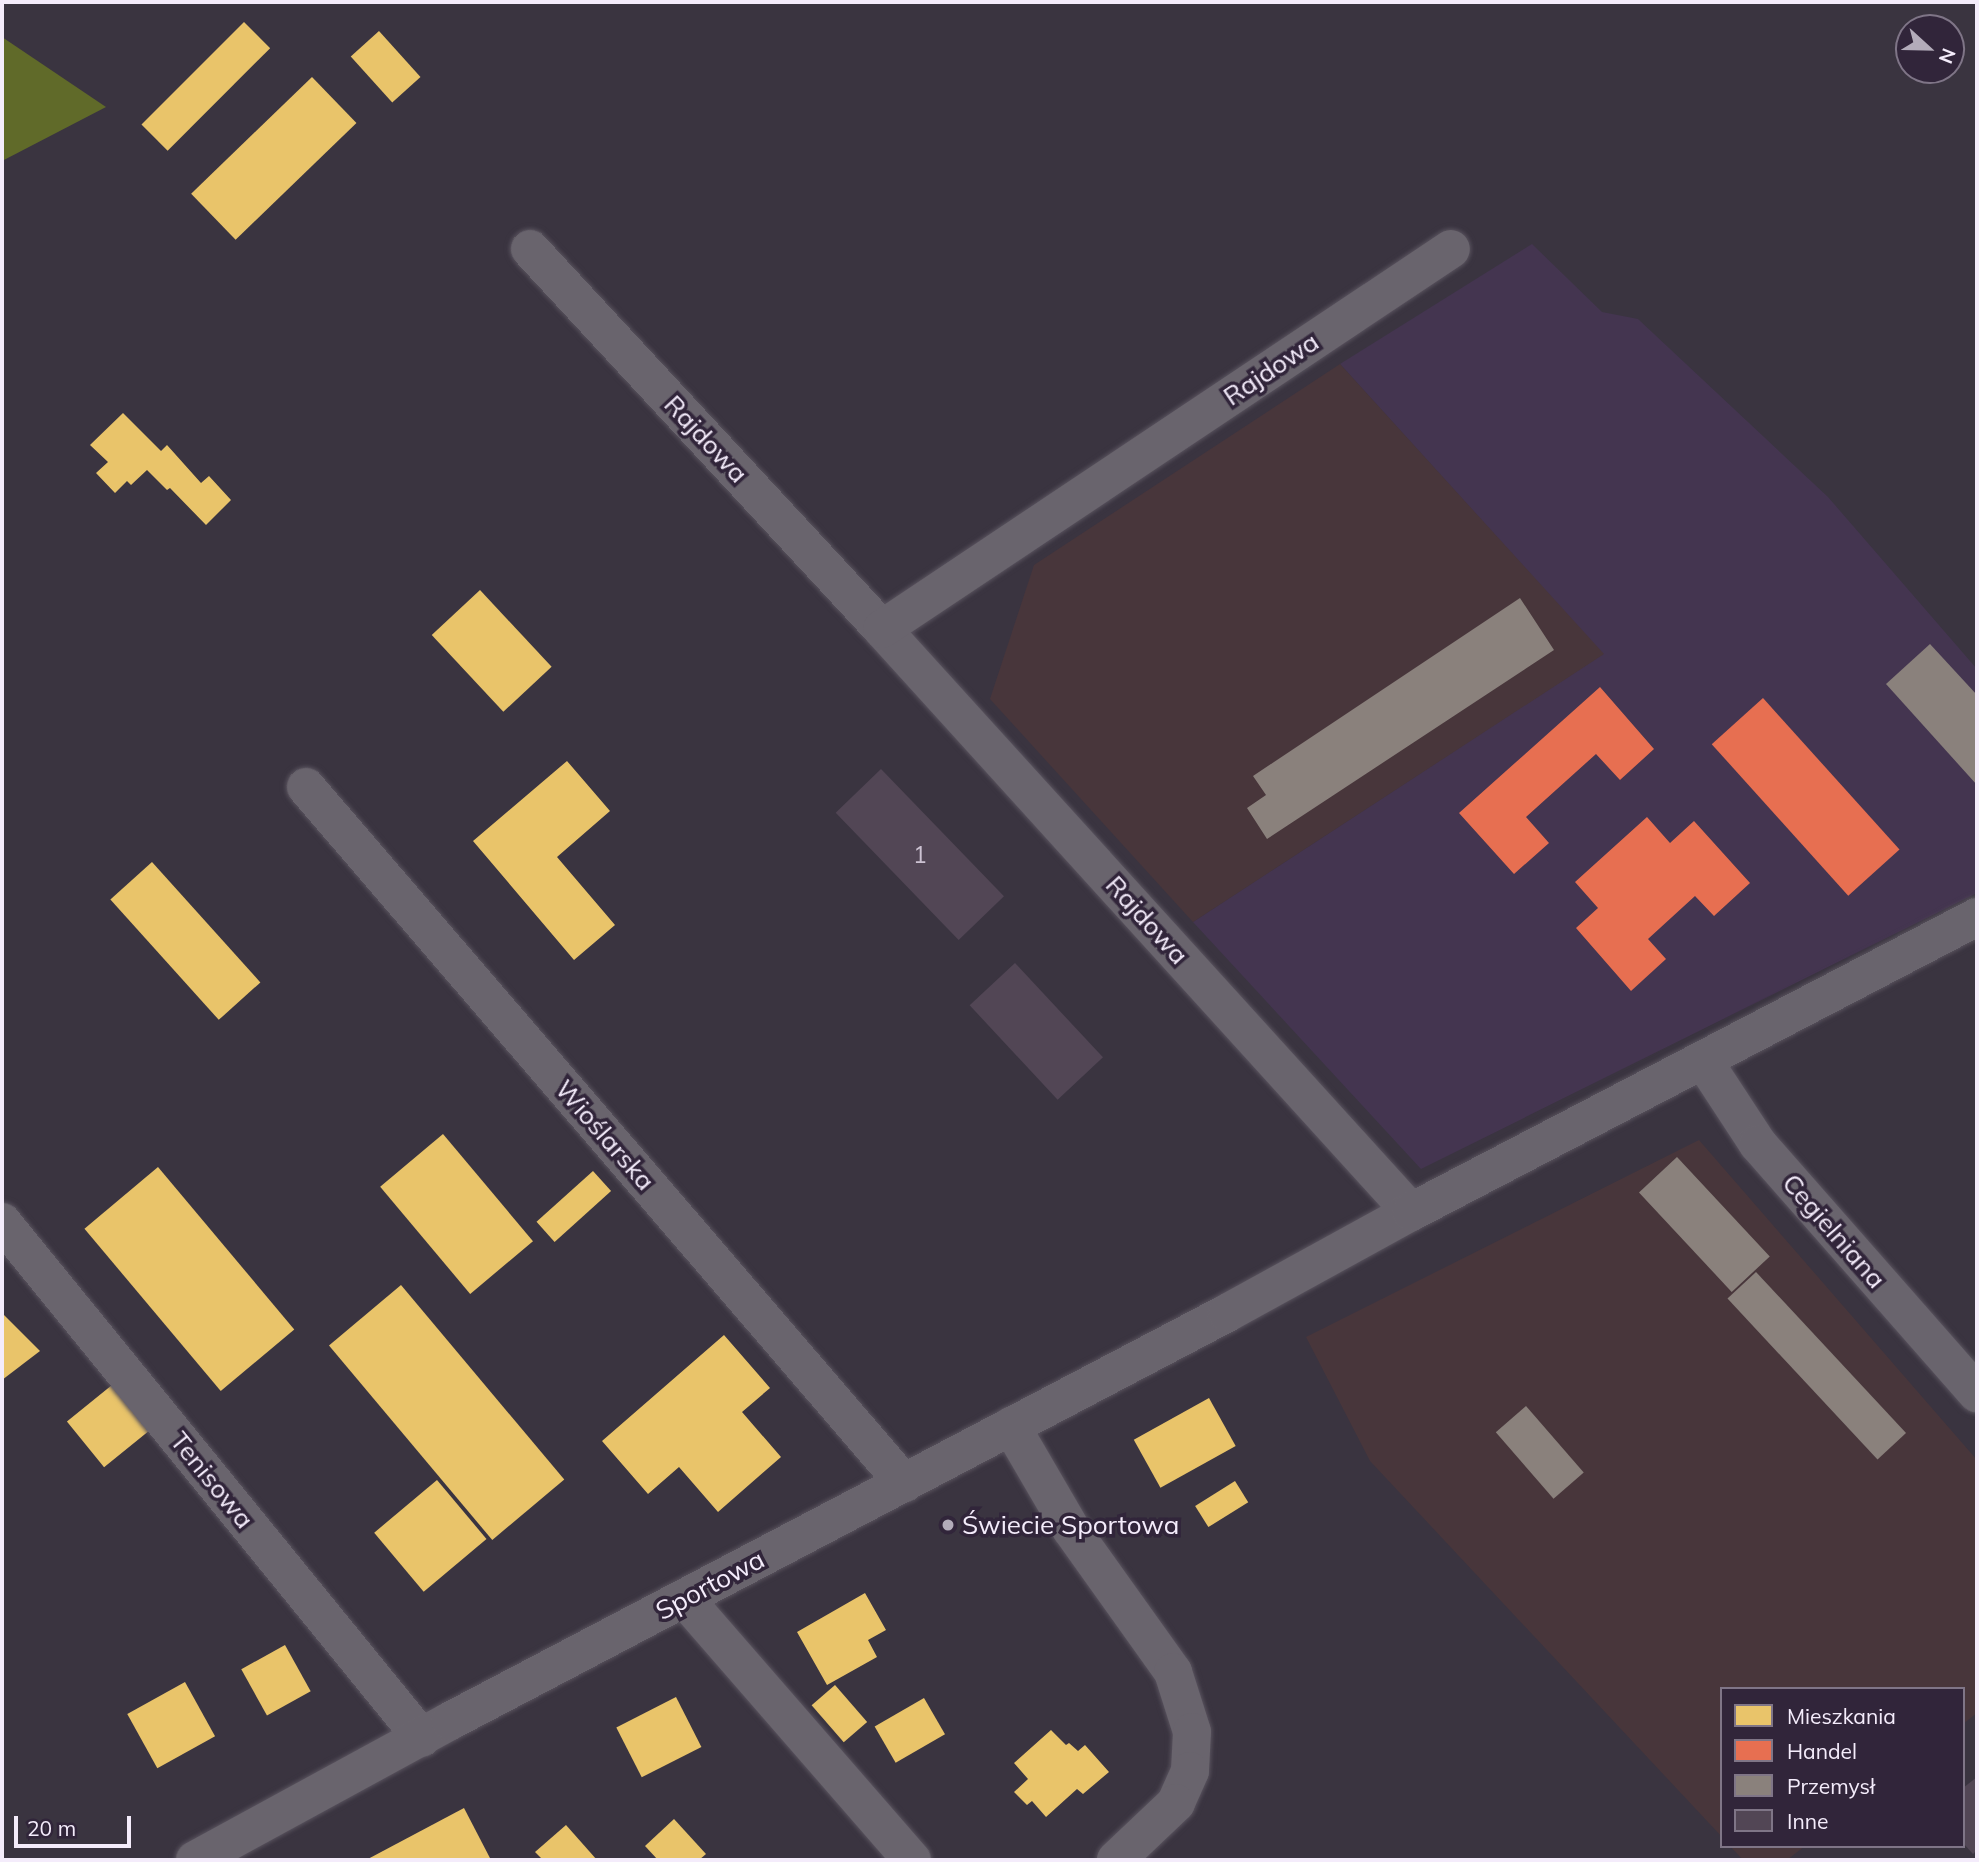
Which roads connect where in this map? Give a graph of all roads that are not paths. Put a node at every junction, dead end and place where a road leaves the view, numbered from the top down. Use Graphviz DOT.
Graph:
graph roads {
  1 [pos="530,249"];
  2 [pos="1451,249"];
  3 [pos="882,629"];
  4 [pos="306,787"];
  5 [pos="1977,917"];
  6 [pos="1703,1060"];
  7 [pos="1411,1213"];
  8 [pos="2,1222"];
  9 [pos="1977,1393"];
  10 [pos="1011,1426"];
  11 [pos="904,1483"];
  12 [pos="685,1599"];
  13 [pos="422,1738"];
  14 [pos="195,1860"];
  15 [pos="912,1860"];
  16 [pos="1116,1860"];
  1 -- 3 [label="street, Rajdowa"];
  2 -- 3 [label="street, Rajdowa"];
  3 -- 7 [label="street, Rajdowa"];
  4 -- 11 [label="street, Wioślarska"];
  5 -- 6 [label="street, Sportowa"];
  6 -- 7 [label="street, Sportowa"];
  6 -- 9 [label="street, Cegielniana"];
  7 -- 10 [label="street, Sportowa"];
  8 -- 13 [label="street, Tenisowa"];
  10 -- 11 [label="street, Sportowa"];
  10 -- 16 [label="street"];
  11 -- 12 [label="street, Sportowa"];
  12 -- 13 [label="street, Sportowa"];
  12 -- 15 [label="street"];
  13 -- 14 [label="street, Sportowa"];
}
